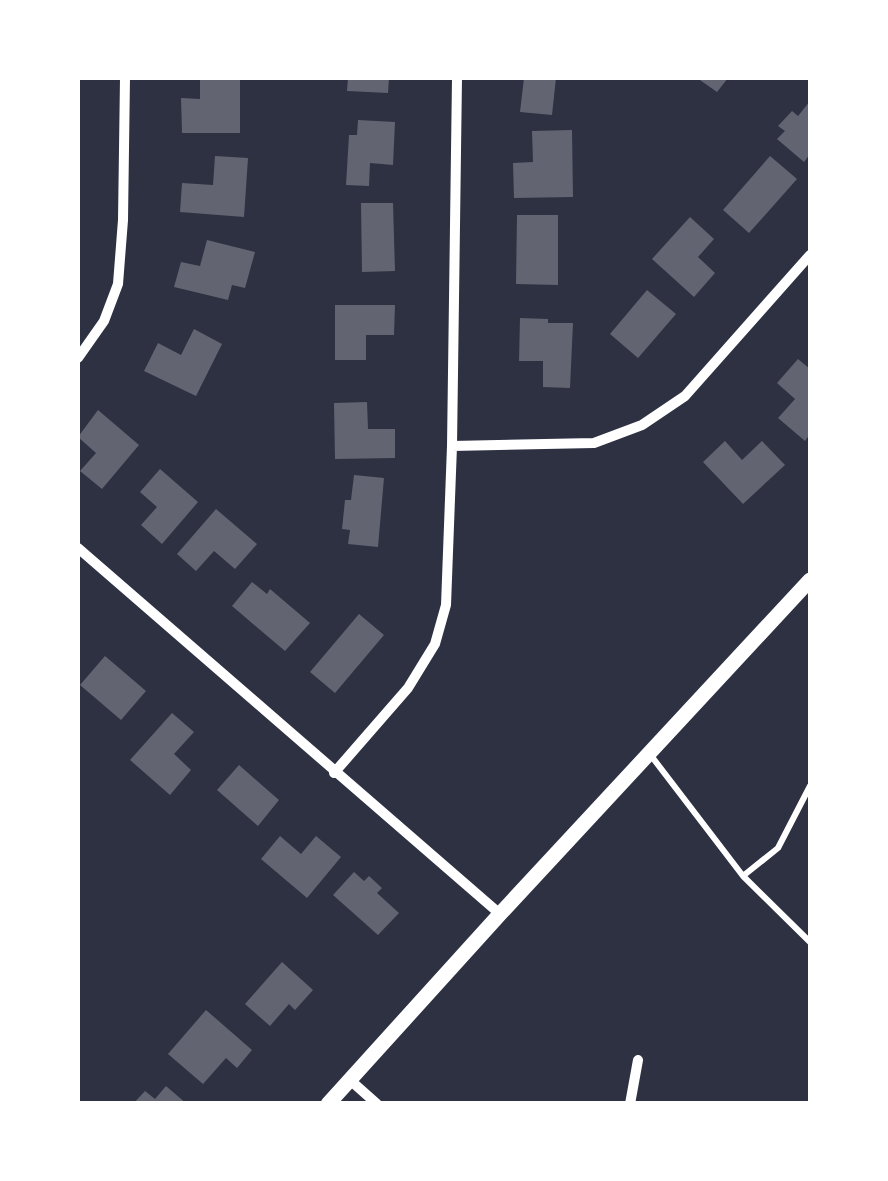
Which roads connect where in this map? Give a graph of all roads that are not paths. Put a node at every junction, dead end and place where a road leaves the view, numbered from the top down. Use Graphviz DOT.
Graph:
graph roads {
  1 [pos="125,78"];
  2 [pos="457,78"];
  3 [pos="810,255"];
  4 [pos="78,358"];
  5 [pos="452,446"];
  6 [pos="78,548"];
  7 [pos="810,580"];
  8 [pos="649,753"];
  9 [pos="334,772"];
  10 [pos="810,786"];
  11 [pos="743,876"];
  12 [pos="500,914"];
  13 [pos="810,942"];
  14 [pos="638,1060"];
  15 [pos="350,1080"];
  16 [pos="328,1104"];
  17 [pos="377,1104"];
  18 [pos="630,1104"];
  1 -- 4 [label="street"];
  2 -- 5 [label="street"];
  3 -- 5 [label="street"];
  5 -- 9 [label="street"];
  6 -- 9 [label="street"];
  7 -- 8 [label="street"];
  8 -- 11 [label="lane"];
  8 -- 12 [label="street"];
  9 -- 12 [label="street"];
  10 -- 11 [label="lane"];
  11 -- 13 [label="lane"];
  12 -- 15 [label="street"];
  14 -- 18 [label="street"];
  15 -- 16 [label="street"];
  15 -- 17 [label="street"];
}
